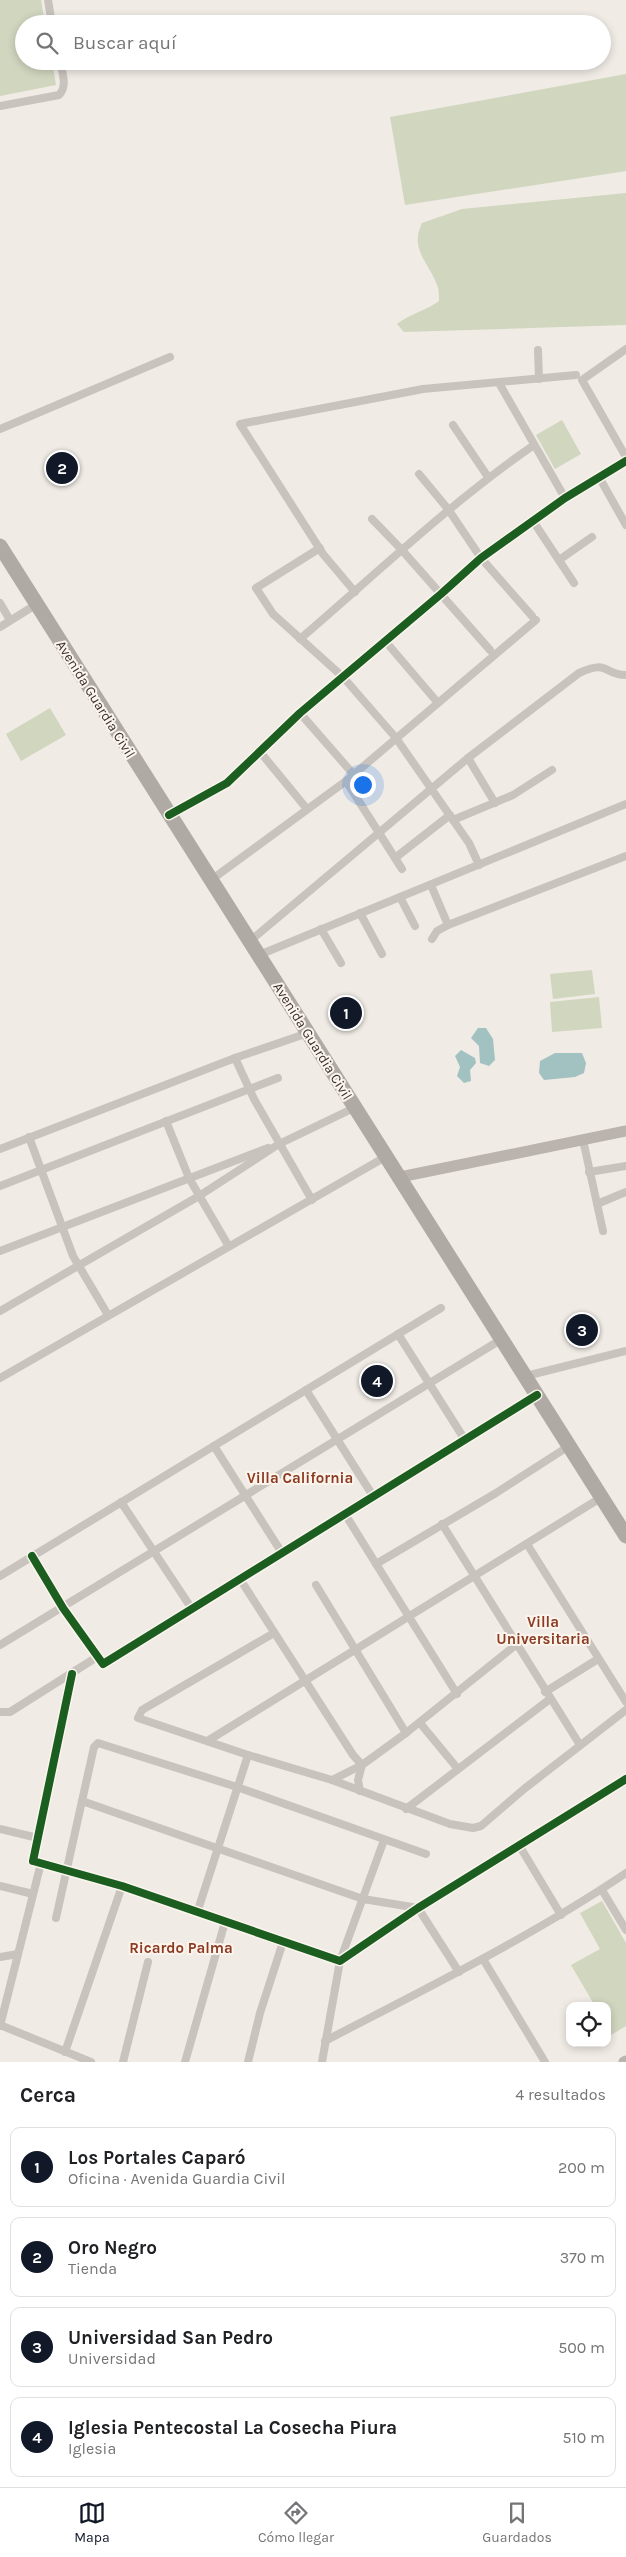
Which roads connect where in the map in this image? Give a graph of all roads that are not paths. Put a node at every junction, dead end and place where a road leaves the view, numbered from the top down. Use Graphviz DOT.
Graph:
graph roads {
  1 [pos="48,0"];
  2 [pos="50,15"];
  3 [pos="62,70"];
  4 [pos="0,106"];
  5 [pos="626,349"];
  6 [pos="538,350"];
  7 [pos="170,357"];
  8 [pos="576,375"];
  9 [pos="539,379"];
  10 [pos="499,383"];
  11 [pos="452,425"];
  12 [pos="0,429"];
  13 [pos="534,445"];
  14 [pos="626,459"];
  15 [pos="419,474"];
  16 [pos="488,477"];
  17 [pos="599,477"];
  18 [pos="565,498"];
  19 [pos="448,509"];
  20 [pos="372,520"];
  21 [pos="533,521"];
  22 [pos="626,525"];
  23 [pos="592,537"];
  24 [pos="0,546"];
  25 [pos="320,548"];
  26 [pos="401,549"];
  27 [pos="481,558"];
  28 [pos="559,560"];
  29 [pos="574,583"];
  30 [pos="355,592"];
  31 [pos="442,594"];
  32 [pos="0,603"];
  33 [pos="37,604"];
  34 [pos="10,620"];
  35 [pos="0,627"];
  36 [pos="300,640"];
  37 [pos="386,642"];
  38 [pos="490,650"];
  39 [pos="626,675"];
  40 [pos="343,678"];
  41 [pos="438,703"];
  42 [pos="300,713"];
  43 [pos="396,738"];
  44 [pos="261,752"];
  45 [pos="468,758"];
  46 [pos="552,770"];
  47 [pos="354,775"];
  48 [pos="346,782"];
  49 [pos="432,789"];
  50 [pos="495,803"];
  51 [pos="626,806"];
  52 [pos="307,809"];
  53 [pos="169,815"];
  54 [pos="451,818"];
  55 [pos="379,832"];
  56 [pos="626,856"];
  57 [pos="395,858"];
  58 [pos="479,864"];
  59 [pos="402,869"];
  60 [pos="211,880"];
  61 [pos="431,885"];
  62 [pos="400,897"];
  63 [pos="360,913"];
  64 [pos="415,926"];
  65 [pos="448,926"];
  66 [pos="321,929"];
  67 [pos="432,939"];
  68 [pos="250,941"];
  69 [pos="382,954"];
  70 [pos="259,955"];
  71 [pos="341,963"];
  72 [pos="308,1033"];
  73 [pos="235,1058"];
  74 [pos="278,1078"];
  75 [pos="249,1089"];
  76 [pos="356,1107"];
  77 [pos="166,1121"];
  78 [pos="626,1131"];
  79 [pos="30,1137"];
  80 [pos="583,1140"];
  81 [pos="279,1144"];
  82 [pos="0,1149"];
  83 [pos="387,1156"];
  84 [pos="626,1166"];
  85 [pos="42,1170"];
  86 [pos="589,1172"];
  87 [pos="400,1177"];
  88 [pos="188,1178"];
  89 [pos="0,1186"];
  90 [pos="626,1192"];
  91 [pos="199,1196"];
  92 [pos="312,1200"];
  93 [pos="597,1204"];
  94 [pos="62,1228"];
  95 [pos="603,1231"];
  96 [pos="228,1246"];
  97 [pos="0,1251"];
  98 [pos="78,1266"];
  99 [pos="441,1308"];
  100 [pos="0,1311"];
  101 [pos="108,1315"];
  102 [pos="398,1334"];
  103 [pos="502,1339"];
  104 [pos="626,1352"];
  105 [pos="526,1376"];
  106 [pos="0,1378"];
  107 [pos="429,1383"];
  108 [pos="306,1390"];
  109 [pos="538,1395"];
  110 [pos="337,1440"];
  111 [pos="465,1440"];
  112 [pos="214,1446"];
  113 [pos="569,1446"];
  114 [pos="247,1495"];
  115 [pos="373,1496"];
  116 [pos="602,1497"];
  117 [pos="121,1502"];
  118 [pos="345,1514"];
  119 [pos="442,1524"];
  120 [pos="626,1536"];
  121 [pos="527,1544"];
  122 [pos="154,1552"];
  123 [pos="282,1553"];
  124 [pos="32,1556"];
  125 [pos="376,1564"];
  126 [pos="0,1576"];
  127 [pos="475,1576"];
  128 [pos="240,1579"];
  129 [pos="316,1584"];
  130 [pos="63,1608"];
  131 [pos="192,1609"];
  132 [pos="410,1616"];
  133 [pos="274,1633"];
  134 [pos="517,1644"];
  135 [pos="0,1645"];
  136 [pos="355,1650"];
  137 [pos="97,1657"];
  138 [pos="598,1659"];
  139 [pos="72,1674"];
  140 [pos="304,1682"];
  141 [pos="546,1692"];
  142 [pos="457,1694"];
  143 [pos="550,1699"];
  144 [pos="626,1702"];
  145 [pos="626,1710"];
  146 [pos="0,1712"];
  147 [pos="420,1723"];
  148 [pos="406,1733"];
  149 [pos="209,1740"];
  150 [pos="580,1745"];
  151 [pos="248,1755"];
  152 [pos="362,1765"];
  153 [pos="458,1769"];
  154 [pos="626,1779"];
  155 [pos="332,1780"];
  156 [pos="237,1787"];
  157 [pos="360,1790"];
  158 [pos="82,1801"];
  159 [pos="406,1809"];
  160 [pos="0,1830"];
  161 [pos="38,1838"];
  162 [pos="384,1840"];
  163 [pos="519,1845"];
  164 [pos="218,1849"];
  165 [pos="426,1854"];
  166 [pos="41,1863"];
  167 [pos="67,1869"];
  168 [pos="626,1873"];
  169 [pos="0,1886"];
  170 [pos="122,1886"];
  171 [pos="602,1890"];
  172 [pos="0,1891"];
  173 [pos="32,1898"];
  174 [pos="363,1899"];
  175 [pos="418,1908"];
  176 [pos="197,1913"];
  177 [pos="561,1915"];
  178 [pos="56,1918"];
  179 [pos="225,1922"];
  180 [pos="626,1930"];
  181 [pos="283,1942"];
  182 [pos="18,1954"];
  183 [pos="0,1958"];
  184 [pos="483,1959"];
  185 [pos="340,1960"];
  186 [pos="148,1962"];
  187 [pos="459,1972"];
  188 [pos="8,1993"];
  189 [pos="0,1995"];
  190 [pos="0,2026"];
  191 [pos="325,2041"];
  192 [pos="65,2052"];
  193 [pos="91,2062"];
  194 [pos="122,2062"];
  195 [pos="186,2062"];
  196 [pos="248,2062"];
  197 [pos="322,2062"];
  198 [pos="545,2062"];
  1 -- 2 [label="street"];
  3 -- 4 [label="street"];
  5 -- 14 [label="street"];
  6 -- 9 [label="street"];
  7 -- 12 [label="street"];
  8 -- 9 [label="street"];
  9 -- 10 [label="street"];
  10 -- 13 [label="street"];
  10 -- 25 [label="street"];
  11 -- 16 [label="street"];
  13 -- 16 [label="street"];
  13 -- 18 [label="street"];
  14 -- 17 [label="street"];
  15 -- 19 [label="street"];
  16 -- 19 [label="street"];
  17 -- 18 [label="street"];
  17 -- 22 [label="street"];
  18 -- 21 [label="street"];
  19 -- 26 [label="street"];
  19 -- 27 [label="street"];
  20 -- 26 [label="street"];
  21 -- 27 [label="street"];
  21 -- 28 [label="street"];
  23 -- 28 [label="street"];
  24 -- 33 [label="highway, Avenida Guardia Civil"];
  25 -- 30 [label="street"];
  25 -- 36 [label="street"];
  26 -- 30 [label="street"];
  26 -- 31 [label="street"];
  27 -- 31 [label="street"];
  27 -- 41 [label="street"];
  28 -- 29 [label="street"];
  30 -- 36 [label="street"];
  31 -- 37 [label="street"];
  31 -- 38 [label="street"];
  32 -- 34 [label="street"];
  33 -- 34 [label="street"];
  33 -- 53 [label="highway, Avenida Guardia Civil"];
  34 -- 35 [label="street"];
  36 -- 40 [label="street"];
  37 -- 40 [label="street"];
  37 -- 41 [label="street"];
  39 -- 45 [label="street"];
  40 -- 42 [label="street"];
  40 -- 43 [label="street"];
  41 -- 43 [label="street"];
  42 -- 44 [label="street"];
  42 -- 47 [label="street"];
  43 -- 47 [label="street"];
  43 -- 49 [label="street"];
  44 -- 52 [label="street"];
  44 -- 53 [label="street"];
  45 -- 49 [label="street"];
  45 -- 50 [label="street"];
  46 -- 50 [label="street"];
  47 -- 48 [label="street"];
  48 -- 52 [label="street"];
  48 -- 55 [label="street"];
  49 -- 54 [label="street"];
  49 -- 55 [label="street"];
  50 -- 54 [label="street"];
  51 -- 58 [label="street"];
  52 -- 60 [label="street"];
  53 -- 60 [label="highway, Avenida Guardia Civil"];
  54 -- 57 [label="street"];
  54 -- 58 [label="street"];
  55 -- 57 [label="street"];
  55 -- 68 [label="street"];
  56 -- 65 [label="street"];
  57 -- 59 [label="street"];
  58 -- 61 [label="street"];
  60 -- 68 [label="highway, Avenida Guardia Civil"];
  61 -- 62 [label="street"];
  61 -- 65 [label="street"];
  62 -- 63 [label="street"];
  62 -- 64 [label="street"];
  63 -- 66 [label="street"];
  63 -- 69 [label="street"];
  65 -- 67 [label="street"];
  66 -- 70 [label="street"];
  66 -- 71 [label="street"];
  68 -- 70 [label="highway, Avenida Guardia Civil"];
  70 -- 72 [label="highway, Avenida Guardia Civil"];
  72 -- 73 [label="street"];
  72 -- 76 [label="highway, Avenida Guardia Civil"];
  73 -- 75 [label="street"];
  73 -- 79 [label="street"];
  74 -- 75 [label="street"];
  75 -- 77 [label="street"];
  75 -- 81 [label="street"];
  76 -- 81 [label="street"];
  76 -- 83 [label="highway, Avenida Guardia Civil"];
  77 -- 85 [label="street"];
  77 -- 88 [label="street"];
  78 -- 80 [label="street"];
  79 -- 82 [label="street"];
  79 -- 85 [label="street"];
  80 -- 86 [label="street"];
  80 -- 87 [label="street"];
  81 -- 88 [label="street"];
  81 -- 91 [label="street"];
  81 -- 92 [label="street"];
  83 -- 87 [label="highway, Avenida Guardia Civil"];
  83 -- 92 [label="street"];
  84 -- 86 [label="street"];
  85 -- 89 [label="street"];
  85 -- 94 [label="street"];
  86 -- 93 [label="street"];
  87 -- 103 [label="highway, Avenida Guardia Civil"];
  88 -- 91 [label="street"];
  88 -- 94 [label="street"];
  90 -- 93 [label="street"];
  91 -- 96 [label="street"];
  91 -- 98 [label="street"];
  92 -- 96 [label="street"];
  93 -- 95 [label="street"];
  94 -- 97 [label="street"];
  94 -- 98 [label="street"];
  96 -- 101 [label="street"];
  98 -- 100 [label="street"];
  98 -- 101 [label="street"];
  99 -- 102 [label="street"];
  101 -- 106 [label="street"];
  102 -- 107 [label="street"];
  102 -- 108 [label="street"];
  103 -- 105 [label="highway, Avenida Guardia Civil"];
  103 -- 107 [label="street"];
  104 -- 105 [label="street"];
  105 -- 109 [label="highway, Avenida Guardia Civil"];
  107 -- 110 [label="street"];
  107 -- 111 [label="street"];
  108 -- 110 [label="street"];
  108 -- 112 [label="street"];
  109 -- 111 [label="street"];
  109 -- 113 [label="highway, Avenida Guardia Civil"];
  110 -- 114 [label="street"];
  110 -- 115 [label="street"];
  111 -- 115 [label="street"];
  112 -- 114 [label="street"];
  112 -- 117 [label="street"];
  113 -- 116 [label="highway, Avenida Guardia Civil"];
  113 -- 119 [label="street"];
  114 -- 122 [label="street"];
  114 -- 123 [label="street"];
  115 -- 118 [label="street"];
  116 -- 120 [label="highway, Avenida Guardia Civil"];
  116 -- 121 [label="street"];
  117 -- 122 [label="street"];
  117 -- 124 [label="street"];
  118 -- 123 [label="street"];
  118 -- 125 [label="street"];
  119 -- 125 [label="street"];
  119 -- 127 [label="street"];
  121 -- 127 [label="street"];
  121 -- 138 [label="street"];
  122 -- 130 [label="street"];
  122 -- 131 [label="street"];
  123 -- 128 [label="street"];
  124 -- 126 [label="street"];
  124 -- 130 [label="street"];
  125 -- 132 [label="street"];
  127 -- 132 [label="street"];
  127 -- 134 [label="street"];
  128 -- 131 [label="street"];
  128 -- 133 [label="street"];
  129 -- 136 [label="street"];
  130 -- 135 [label="street"];
  130 -- 137 [label="street"];
  131 -- 137 [label="street"];
  132 -- 136 [label="street"];
  132 -- 142 [label="street"];
  133 -- 140 [label="street"];
  133 -- 149 [label="street"];
  134 -- 141 [label="street"];
  134 -- 142 [label="street"];
  136 -- 140 [label="street"];
  136 -- 148 [label="street"];
  137 -- 139 [label="street"];
  138 -- 141 [label="street"];
  138 -- 144 [label="street"];
  139 -- 146 [label="street"];
  139 -- 161 [label="street"];
  140 -- 149 [label="street"];
  140 -- 152 [label="street"];
  141 -- 143 [label="street"];
  142 -- 147 [label="street"];
  143 -- 150 [label="street"];
  143 -- 153 [label="street"];
  145 -- 150 [label="street"];
  147 -- 148 [label="street"];
  147 -- 153 [label="street"];
  148 -- 152 [label="street"];
  149 -- 151 [label="street"];
  150 -- 159 [label="street"];
  151 -- 155 [label="street"];
  151 -- 156 [label="street"];
  152 -- 155 [label="street"];
  152 -- 157 [label="street"];
  153 -- 159 [label="street"];
  154 -- 163 [label="street"];
  155 -- 157 [label="street"];
  156 -- 158 [label="street"];
  156 -- 162 [label="street"];
  156 -- 164 [label="street"];
  157 -- 159 [label="street"];
  158 -- 164 [label="street"];
  158 -- 167 [label="street"];
  160 -- 161 [label="street"];
  161 -- 166 [label="street"];
  162 -- 165 [label="street"];
  162 -- 174 [label="street"];
  163 -- 175 [label="street"];
  163 -- 177 [label="street"];
  164 -- 174 [label="street"];
  164 -- 176 [label="street"];
  166 -- 167 [label="street"];
  166 -- 173 [label="street"];
  167 -- 170 [label="street"];
  167 -- 178 [label="street"];
  168 -- 171 [label="street"];
  169 -- 173 [label="street"];
  170 -- 176 [label="street"];
  170 -- 192 [label="street"];
  171 -- 177 [label="street"];
  171 -- 180 [label="street"];
  172 -- 173 [label="street"];
  173 -- 182 [label="street"];
  174 -- 175 [label="street"];
  174 -- 185 [label="street"];
  175 -- 185 [label="street"];
  175 -- 187 [label="street"];
  176 -- 179 [label="street"];
  177 -- 184 [label="street"];
  179 -- 181 [label="street"];
  179 -- 195 [label="street"];
  181 -- 185 [label="street"];
  181 -- 196 [label="street"];
  182 -- 183 [label="street"];
  182 -- 188 [label="street"];
  184 -- 187 [label="street"];
  184 -- 198 [label="street"];
  185 -- 191 [label="street"];
  186 -- 194 [label="street"];
  187 -- 191 [label="street"];
  188 -- 189 [label="street"];
  188 -- 190 [label="street"];
  190 -- 192 [label="street"];
  191 -- 197 [label="street"];
  192 -- 193 [label="street"];
}
